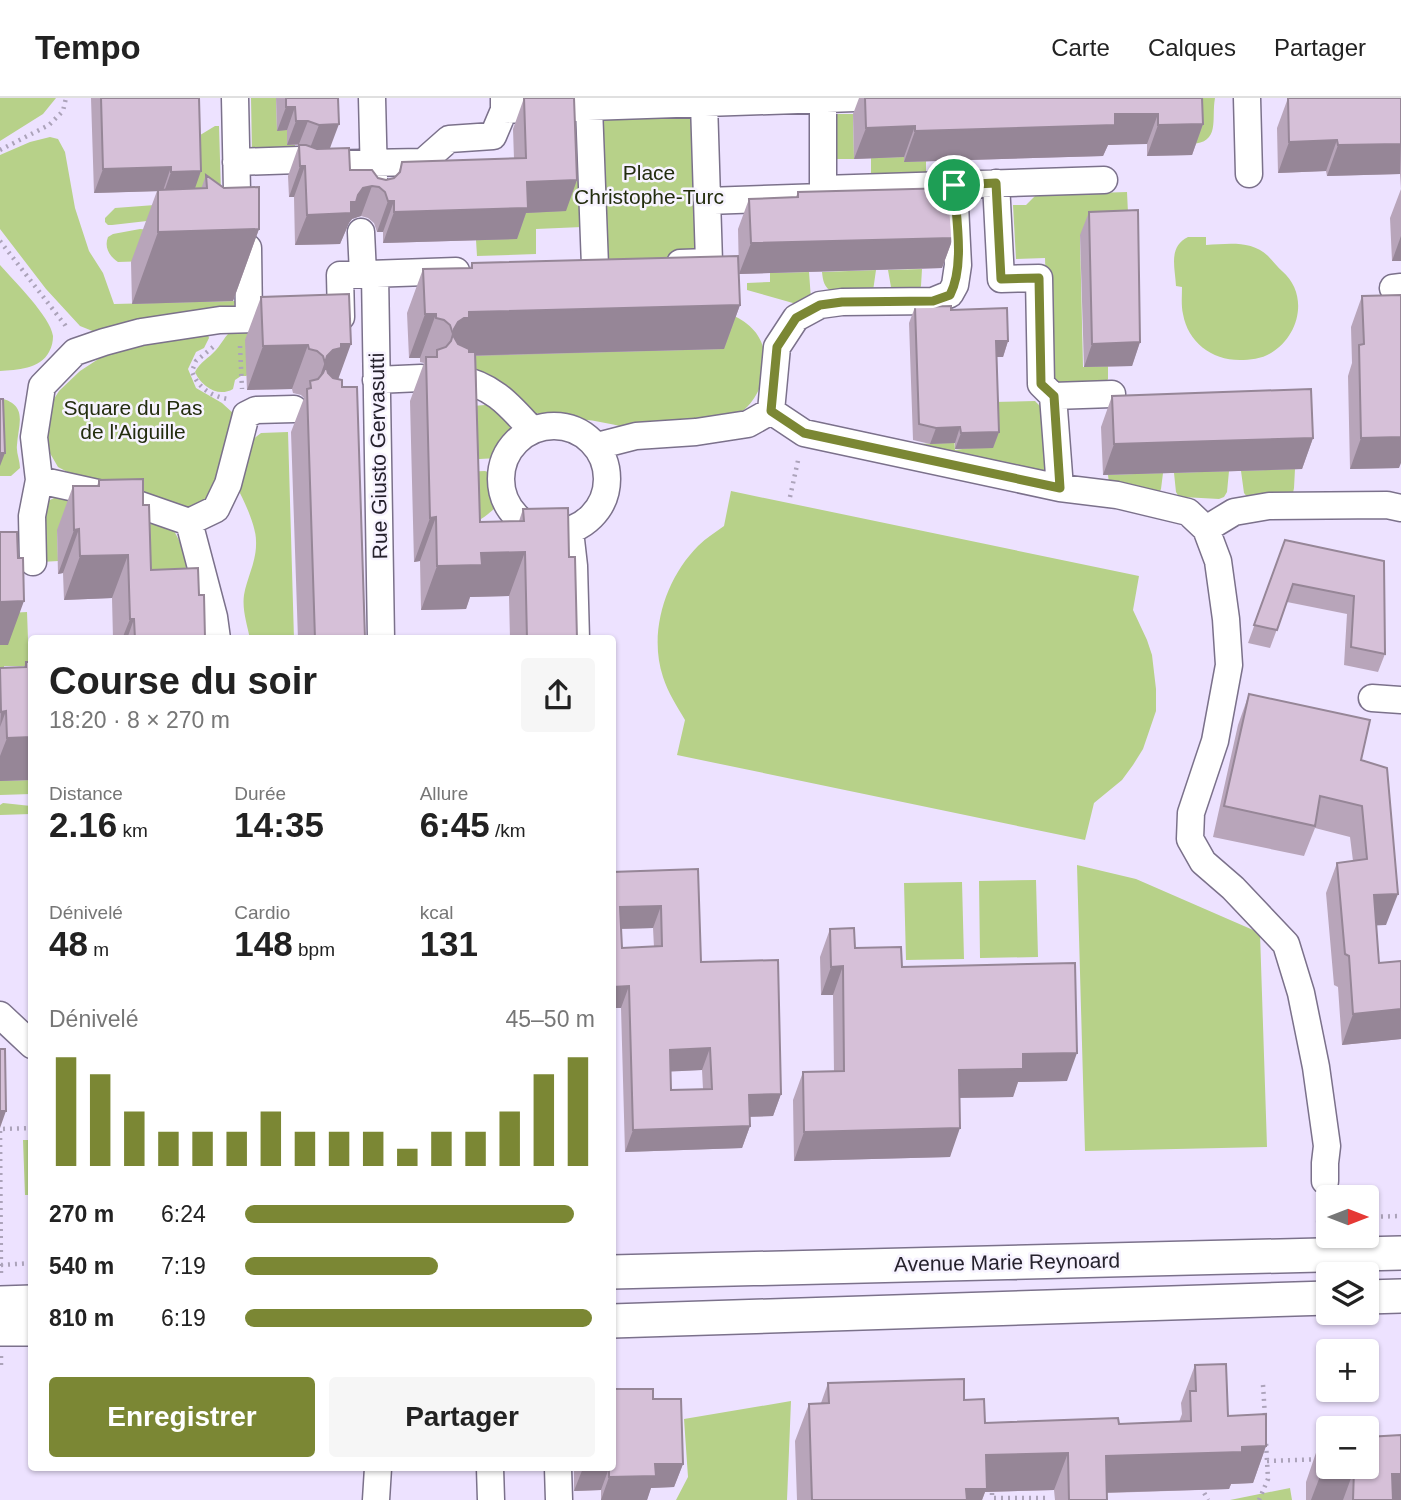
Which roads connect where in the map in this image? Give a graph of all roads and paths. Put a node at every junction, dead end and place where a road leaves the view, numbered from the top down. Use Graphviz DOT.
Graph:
graph roads {
  1 [pos="66,98"];
  2 [pos="235,98"];
  3 [pos="372,98"];
  4 [pos="855,98"];
  5 [pos="1247,98"];
  6 [pos="823,100"];
  7 [pos="704,103"];
  8 [pos="504,104"];
  9 [pos="589,107"];
  10 [pos="0,150"];
  11 [pos="363,157"];
  12 [pos="236,162"];
  13 [pos="1249,174"];
  14 [pos="1104,180"];
  15 [pos="996,183"];
  16 [pos="954,185"];
  17 [pos="824,189"];
  18 [pos="367,198"];
  19 [pos="707,201"];
  20 [pos="361,232"];
  21 [pos="0,241"];
  22 [pos="659,264"];
  23 [pos="568,267"];
  24 [pos="485,270"];
  25 [pos="369,274"];
  26 [pos="220,320"];
  27 [pos="245,330"];
  28 [pos="75,352"];
  29 [pos="242,376"];
  30 [pos="453,377"];
  31 [pos="421,378"];
  32 [pos="1112,394"];
  33 [pos="1054,396"];
  34 [pos="368,398"];
  35 [pos="294,409"];
  36 [pos="771,411"];
  37 [pos="246,415"];
  38 [pos="533,430"];
  39 [pos="804,433"];
  40 [pos="597,446"];
  41 [pos="38,480"];
  42 [pos="1060,488"];
  43 [pos="790,497"];
  44 [pos="1401,508"];
  45 [pos="189,522"];
  46 [pos="1206,529"];
  47 [pos="570,531"];
  48 [pos="26,554"];
  49 [pos="216,635"];
  50 [pos="382,635"];
  51 [pos="576,635"];
  52 [pos="1372,698"];
  53 [pos="1401,700"];
  54 [pos="0,1015"];
  55 [pos="28,1041"];
  56 [pos="28,1128"];
  57 [pos="1325,1181"];
  58 [pos="1401,1216"];
  59 [pos="1379,1217"];
  60 [pos="1,1224"];
  61 [pos="1401,1253"];
  62 [pos="28,1263"];
  63 [pos="0,1265"];
  64 [pos="616,1272"];
  65 [pos="1401,1296"];
  66 [pos="1379,1297"];
  67 [pos="1316,1298"];
  68 [pos="28,1302"];
  69 [pos="0,1303"];
  70 [pos="616,1321"];
  71 [pos="0,1329"];
  72 [pos="28,1329"];
  73 [pos="1263,1384"];
  74 [pos="1265,1423"];
  75 [pos="1266,1435"];
  76 [pos="1316,1459"];
  77 [pos="1267,1461"];
  78 [pos="378,1471"];
  79 [pos="490,1471"];
  80 [pos="558,1471"];
  81 [pos="1198,1483"];
  82 [pos="992,1484"];
  83 [pos="491,1498"];
  84 [pos="1047,1498"];
  85 [pos="376,1500"];
  86 [pos="559,1500"];
  87 [pos="1208,1500"];
  88 [pos="1259,1500"];
  1 -- 10 [label="path"];
  2 -- 12 [label="street"];
  3 -- 11 [label="street"];
  4 -- 6 [label="street"];
  5 -- 13 [label="street"];
  6 -- 7 [label="street"];
  6 -- 17 [label="street"];
  7 -- 9 [label="street"];
  7 -- 19 [label="street"];
  8 -- 9 [label="street"];
  8 -- 11 [label="street"];
  9 -- 23 [label="street"];
  11 -- 12 [label="street"];
  11 -- 18 [label="street"];
  12 -- 27 [label="street"];
  14 -- 15 [label="street"];
  15 -- 16 [label="street"];
  15 -- 33 [label="street"];
  16 -- 17 [label="street"];
  16 -- 36 [label="street"];
  17 -- 19 [label="street"];
  19 -- 22 [label="street"];
  20 -- 25 [label="street, Rue Giusto Gervasutti"];
  21 -- 28 [label="path"];
  24 -- 25 [label="street"];
  25 -- 27 [label="street"];
  25 -- 34 [label="street, Rue Giusto Gervasutti"];
  26 -- 27 [label="street"];
  26 -- 28 [label="street"];
  26 -- 37 [label="path"];
  27 -- 29 [label="path"];
  28 -- 41 [label="street"];
  30 -- 38 [label="street"];
  31 -- 34 [label="street"];
  32 -- 33 [label="street"];
  33 -- 42 [label="street"];
  34 -- 50 [label="street, Rue Giusto Gervasutti"];
  35 -- 37 [label="street"];
  36 -- 39 [label="street"];
  36 -- 40 [label="street"];
  37 -- 45 [label="street"];
  38 -- 40 [label="street"];
  38 -- 47 [label="street"];
  39 -- 42 [label="street"];
  39 -- 43 [label="path"];
  40 -- 47 [label="street"];
  41 -- 45 [label="street"];
  41 -- 48 [label="street"];
  42 -- 46 [label="street"];
  44 -- 46 [label="street"];
  45 -- 49 [label="street"];
  46 -- 57 [label="street"];
  47 -- 51 [label="street"];
  52 -- 53 [label="street"];
  54 -- 55 [label="street"];
  56 -- 60 [label="path"];
  58 -- 59 [label="path"];
  61 -- 64 [label="main road, Avenue Marie Reynoard"];
  62 -- 63 [label="path"];
  65 -- 66 [label="main road"];
  67 -- 70 [label="main road"];
  68 -- 69 [label="main road"];
  71 -- 72 [label="main road"];
  73 -- 74 [label="path"];
  75 -- 77 [label="path"];
  76 -- 77 [label="path"];
  77 -- 88 [label="path"];
  78 -- 85 [label="street"];
  79 -- 83 [label="street"];
  80 -- 86 [label="street"];
  81 -- 87 [label="path"];
  82 -- 84 [label="path"];
}
